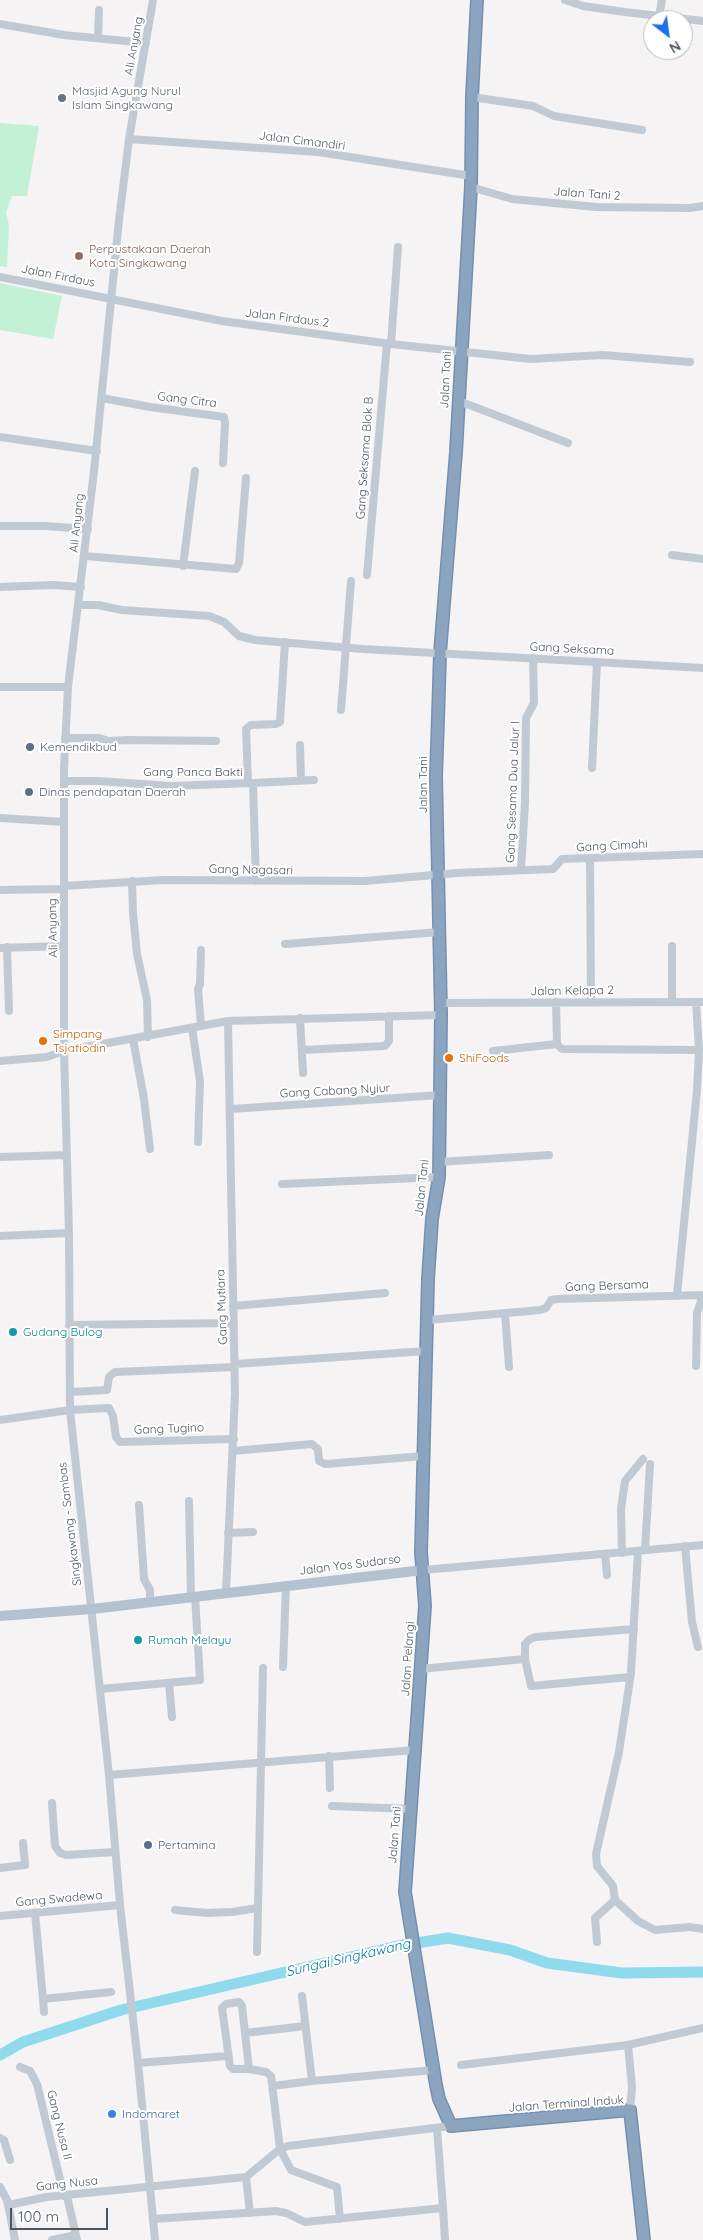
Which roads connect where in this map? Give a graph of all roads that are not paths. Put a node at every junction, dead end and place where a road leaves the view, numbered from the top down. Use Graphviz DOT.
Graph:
graph roads {
  1 [pos="153,0"];
  2 [pos="477,0"];
  3 [pos="565,0"];
  4 [pos="99,10"];
  5 [pos="643,14"];
  6 [pos="0,24"];
  7 [pos="98,38"];
  8 [pos="146,43"];
  9 [pos="472,97"];
  10 [pos="642,130"];
  11 [pos="130,139"];
  12 [pos="471,182"];
  13 [pos="703,206"];
  14 [pos="398,247"];
  15 [pos="0,277"];
  16 [pos="111,298"];
  17 [pos="389,343"];
  18 [pos="462,350"];
  19 [pos="690,362"];
  20 [pos="102,398"];
  21 [pos="459,401"];
  22 [pos="0,437"];
  23 [pos="568,443"];
  24 [pos="96,451"];
  25 [pos="223,463"];
  26 [pos="195,470"];
  27 [pos="246,478"];
  28 [pos="0,526"];
  29 [pos="88,529"];
  30 [pos="672,555"];
  31 [pos="85,556"];
  32 [pos="703,560"];
  33 [pos="183,566"];
  34 [pos="368,575"];
  35 [pos="351,581"];
  36 [pos="0,587"];
  37 [pos="81,587"];
  38 [pos="79,604"];
  39 [pos="284,642"];
  40 [pos="345,647"];
  41 [pos="440,653"];
  42 [pos="533,658"];
  43 [pos="597,662"];
  44 [pos="703,668"];
  45 [pos="0,687"];
  46 [pos="68,687"];
  47 [pos="341,710"];
  48 [pos="65,738"];
  49 [pos="216,741"];
  50 [pos="300,745"];
  51 [pos="592,768"];
  52 [pos="301,780"];
  53 [pos="314,780"];
  54 [pos="64,781"];
  55 [pos="251,783"];
  56 [pos="0,818"];
  57 [pos="64,822"];
  58 [pos="703,854"];
  59 [pos="590,859"];
  60 [pos="521,870"];
  61 [pos="438,874"];
  62 [pos="256,881"];
  63 [pos="132,882"];
  64 [pos="64,888"];
  65 [pos="0,890"];
  66 [pos="440,932"];
  67 [pos="285,944"];
  68 [pos="64,946"];
  69 [pos="672,946"];
  70 [pos="3,948"];
  71 [pos="200,950"];
  72 [pos="672,1001"];
  73 [pos="556,1002"];
  74 [pos="591,1002"];
  75 [pos="699,1002"];
  76 [pos="441,1003"];
  77 [pos="9,1011"];
  78 [pos="441,1015"];
  79 [pos="389,1016"];
  80 [pos="300,1018"];
  81 [pos="228,1021"];
  82 [pos="200,1026"];
  83 [pos="192,1028"];
  84 [pos="148,1037"];
  85 [pos="133,1039"];
  86 [pos="557,1044"];
  87 [pos="302,1050"];
  88 [pos="699,1050"];
  89 [pos="64,1051"];
  90 [pos="493,1051"];
  91 [pos="0,1061"];
  92 [pos="303,1073"];
  93 [pos="440,1095"];
  94 [pos="231,1108"];
  95 [pos="198,1142"];
  96 [pos="150,1149"];
  97 [pos="67,1155"];
  98 [pos="549,1155"];
  99 [pos="0,1157"];
  100 [pos="439,1162"];
  101 [pos="439,1177"];
  102 [pos="282,1184"];
  103 [pos="69,1233"];
  104 [pos="0,1236"];
  105 [pos="385,1293"];
  106 [pos="678,1295"];
  107 [pos="703,1295"];
  108 [pos="233,1306"];
  109 [pos="505,1313"];
  110 [pos="428,1320"];
  111 [pos="234,1322"];
  112 [pos="69,1324"];
  113 [pos="427,1351"];
  114 [pos="235,1366"];
  115 [pos="696,1366"];
  116 [pos="509,1367"];
  117 [pos="71,1392"];
  118 [pos="70,1410"];
  119 [pos="0,1420"];
  120 [pos="234,1439"];
  121 [pos="234,1451"];
  122 [pos="424,1456"];
  123 [pos="189,1500"];
  124 [pos="139,1505"];
  125 [pos="253,1532"];
  126 [pos="228,1533"];
  127 [pos="703,1545"];
  128 [pos="685,1546"];
  129 [pos="642,1550"];
  130 [pos="622,1553"];
  131 [pos="605,1554"];
  132 [pos="423,1570"];
  133 [pos="606,1575"];
  134 [pos="286,1585"];
  135 [pos="226,1592"];
  136 [pos="193,1596"];
  137 [pos="150,1602"];
  138 [pos="92,1609"];
  139 [pos="0,1616"];
  140 [pos="634,1629"];
  141 [pos="698,1647"];
  142 [pos="525,1659"];
  143 [pos="283,1667"];
  144 [pos="263,1668"];
  145 [pos="420,1669"];
  146 [pos="630,1677"];
  147 [pos="169,1683"];
  148 [pos="100,1689"];
  149 [pos="172,1717"];
  150 [pos="415,1750"];
  151 [pos="329,1756"];
  152 [pos="262,1762"];
  153 [pos="110,1775"];
  154 [pos="330,1788"];
  155 [pos="52,1803"];
  156 [pos="332,1806"];
  157 [pos="411,1809"];
  158 [pos="23,1843"];
  159 [pos="116,1852"];
  160 [pos="0,1868"];
  161 [pos="615,1900"];
  162 [pos="120,1905"];
  163 [pos="258,1908"];
  164 [pos="175,1910"];
  165 [pos="35,1913"];
  166 [pos="0,1916"];
  167 [pos="703,1929"];
  168 [pos="597,1942"];
  169 [pos="257,1952"];
  170 [pos="111,1992"];
  171 [pos="302,1996"];
  172 [pos="43,2000"];
  173 [pos="44,2012"];
  174 [pos="305,2026"];
  175 [pos="703,2028"];
  176 [pos="245,2033"];
  177 [pos="628,2045"];
  178 [pos="228,2056"];
  179 [pos="138,2063"];
  180 [pos="461,2065"];
  181 [pos="20,2067"];
  182 [pos="249,2069"];
  183 [pos="433,2070"];
  184 [pos="312,2081"];
  185 [pos="273,2086"];
  186 [pos="630,2110"];
  187 [pos="451,2126"];
  188 [pos="437,2128"];
  189 [pos="0,2138"];
  190 [pos="280,2148"];
  191 [pos="10,2160"];
  192 [pos="246,2177"];
  193 [pos="0,2187"];
  194 [pos="150,2187"];
  195 [pos="65,2196"];
  196 [pos="8,2205"];
  197 [pos="443,2208"];
  198 [pos="250,2213"];
  199 [pos="153,2218"];
  200 [pos="340,2219"];
  201 [pos="76,2237"];
  202 [pos="15,2240"];
  203 [pos="52,2240"];
  204 [pos="155,2240"];
  205 [pos="445,2240"];
  206 [pos="644,2240"];
  1 -- 8 [label="street, Ali Anyang"];
  2 -- 9 [label="highway, Jalan Tani"];
  3 -- 5 [label="street"];
  4 -- 7 [label="street"];
  6 -- 7 [label="street"];
  7 -- 8 [label="street"];
  8 -- 11 [label="street, Ali Anyang"];
  9 -- 10 [label="street"];
  9 -- 12 [label="highway, Jalan Tani"];
  11 -- 12 [label="street, Jalan Cimandiri"];
  11 -- 16 [label="street, Ali Anyang"];
  12 -- 13 [label="street, Jalan Tani 2"];
  12 -- 18 [label="highway, Jalan Tani"];
  14 -- 17 [label="street, Gang Seksama Blok B"];
  15 -- 16 [label="street, Jalan Firdaus"];
  16 -- 17 [label="street, Jalan Firdaus 2"];
  16 -- 20 [label="street, Ali Anyang"];
  17 -- 18 [label="street, Jalan Firdaus 2"];
  17 -- 34 [label="street, Gang Seksama Blok B"];
  18 -- 19 [label="street, Jalan Firdaus 2"];
  18 -- 21 [label="highway, Jalan Tani"];
  20 -- 24 [label="street, Ali Anyang"];
  20 -- 25 [label="street, Gang Citra"];
  21 -- 23 [label="street"];
  21 -- 41 [label="highway, Jalan Tani"];
  22 -- 24 [label="street"];
  24 -- 29 [label="street, Ali Anyang"];
  26 -- 33 [label="street"];
  27 -- 33 [label="street"];
  28 -- 29 [label="street"];
  29 -- 31 [label="street, Ali Anyang"];
  30 -- 32 [label="street"];
  31 -- 33 [label="street"];
  31 -- 37 [label="street, Ali Anyang"];
  35 -- 40 [label="street"];
  36 -- 37 [label="street"];
  37 -- 38 [label="street, Ali Anyang"];
  38 -- 39 [label="street, Gang Seksama"];
  38 -- 46 [label="street, Ali Anyang"];
  39 -- 40 [label="street, Gang Seksama"];
  39 -- 55 [label="street"];
  40 -- 41 [label="street, Gang Seksama"];
  40 -- 47 [label="street"];
  41 -- 42 [label="street, Gang Seksama"];
  41 -- 61 [label="highway, Jalan Tani"];
  42 -- 43 [label="street, Gang Seksama"];
  42 -- 60 [label="street, Gang Sesama Dua Jalur I"];
  43 -- 44 [label="street, Gang Seksama"];
  43 -- 51 [label="street"];
  45 -- 46 [label="street"];
  46 -- 48 [label="street, Ali Anyang"];
  48 -- 49 [label="street"];
  48 -- 54 [label="street, Ali Anyang"];
  50 -- 52 [label="street"];
  52 -- 53 [label="street"];
  52 -- 55 [label="street"];
  54 -- 55 [label="street, Gang Panca Bakti"];
  54 -- 57 [label="street, Ali Anyang"];
  55 -- 62 [label="street, Gang Panca Bakti"];
  56 -- 57 [label="street"];
  57 -- 64 [label="street, Ali Anyang"];
  58 -- 59 [label="street, Gang Cimahi"];
  59 -- 60 [label="street, Gang Cimahi"];
  59 -- 74 [label="street"];
  60 -- 61 [label="street, Gang Cimahi"];
  61 -- 62 [label="street, Gang Nagasari"];
  61 -- 66 [label="highway, Jalan Tani"];
  62 -- 63 [label="street, Gang Nagasari"];
  63 -- 64 [label="street, Gang Nagasari"];
  63 -- 84 [label="street"];
  64 -- 65 [label="street, Gang Nagasari"];
  64 -- 68 [label="street, Ali Anyang"];
  66 -- 67 [label="street"];
  66 -- 76 [label="highway, Jalan Tani"];
  68 -- 70 [label="street"];
  68 -- 89 [label="street, Ali Anyang"];
  69 -- 72 [label="street"];
  70 -- 77 [label="street"];
  71 -- 82 [label="street"];
  72 -- 74 [label="street, Jalan Kelapa 2"];
  72 -- 75 [label="street, Jalan Kelapa 2"];
  73 -- 74 [label="street, Jalan Kelapa 2"];
  73 -- 76 [label="street, Jalan Kelapa 2"];
  73 -- 86 [label="street"];
  75 -- 88 [label="street"];
  76 -- 78 [label="highway, Jalan Tani"];
  78 -- 79 [label="street"];
  78 -- 93 [label="highway, Jalan Tani"];
  79 -- 80 [label="street"];
  79 -- 87 [label="street"];
  80 -- 81 [label="street"];
  80 -- 87 [label="street"];
  81 -- 82 [label="street"];
  81 -- 94 [label="street, Gang Mutiara"];
  82 -- 83 [label="street"];
  83 -- 84 [label="street"];
  83 -- 95 [label="street"];
  84 -- 85 [label="street"];
  85 -- 89 [label="street"];
  85 -- 96 [label="street"];
  86 -- 88 [label="street"];
  86 -- 90 [label="street"];
  87 -- 92 [label="street"];
  88 -- 106 [label="street"];
  89 -- 91 [label="street"];
  89 -- 97 [label="street, Singkawang - Sambas"];
  93 -- 94 [label="street, Gang Cabang Nyiur"];
  93 -- 100 [label="highway, Jalan Tani"];
  94 -- 108 [label="street, Gang Mutiara"];
  97 -- 99 [label="street"];
  97 -- 103 [label="street, Singkawang - Sambas"];
  98 -- 100 [label="street"];
  100 -- 101 [label="highway, Jalan Tani"];
  101 -- 102 [label="street"];
  101 -- 110 [label="highway, Jalan Tani"];
  103 -- 104 [label="street"];
  103 -- 112 [label="street, Singkawang - Sambas"];
  105 -- 108 [label="street"];
  106 -- 107 [label="street, Gang Bersama"];
  106 -- 109 [label="street, Gang Bersama"];
  107 -- 115 [label="street"];
  108 -- 111 [label="street, Gang Mutiara"];
  109 -- 110 [label="street, Gang Bersama"];
  109 -- 116 [label="street"];
  110 -- 113 [label="highway, Jalan Tani"];
  111 -- 112 [label="street"];
  111 -- 114 [label="street, Gang Mutiara"];
  112 -- 117 [label="street, Singkawang - Sambas"];
  113 -- 114 [label="street"];
  113 -- 122 [label="highway, Jalan Tani"];
  114 -- 117 [label="street"];
  114 -- 120 [label="street, Gang Mutiara"];
  117 -- 118 [label="street, Singkawang - Sambas"];
  118 -- 119 [label="street"];
  118 -- 120 [label="street, Gang Tugino"];
  118 -- 138 [label="street, Singkawang - Sambas"];
  120 -- 121 [label="street, Gang Mutiara"];
  121 -- 122 [label="street"];
  121 -- 126 [label="street, Gang Mutiara"];
  122 -- 132 [label="highway, Jalan Tani"];
  123 -- 136 [label="street"];
  124 -- 137 [label="street"];
  125 -- 126 [label="street"];
  126 -- 135 [label="street, Gang Mutiara"];
  127 -- 128 [label="street, Jalan Yos Sudarso"];
  128 -- 129 [label="street, Jalan Yos Sudarso"];
  128 -- 141 [label="street"];
  129 -- 130 [label="street, Jalan Yos Sudarso"];
  129 -- 130 [label="street"];
  129 -- 140 [label="street"];
  130 -- 131 [label="street, Jalan Yos Sudarso"];
  131 -- 132 [label="street, Jalan Yos Sudarso"];
  131 -- 133 [label="street"];
  132 -- 134 [label="main road, Jalan Yos Sudarso"];
  132 -- 145 [label="highway, Jalan Pelangi"];
  134 -- 135 [label="main road, Jalan Yos Sudarso"];
  134 -- 143 [label="street"];
  135 -- 136 [label="main road, Jalan Yos Sudarso"];
  136 -- 137 [label="main road, Jalan Yos Sudarso"];
  136 -- 147 [label="street"];
  137 -- 138 [label="main road, Jalan Yos Sudarso"];
  138 -- 139 [label="main road, Jalan Yos Sudarso"];
  138 -- 148 [label="street, Singkawang - Sambas"];
  140 -- 142 [label="street"];
  140 -- 146 [label="street"];
  142 -- 145 [label="street"];
  142 -- 146 [label="street"];
  144 -- 152 [label="street"];
  145 -- 150 [label="highway, Jalan Pelangi"];
  146 -- 161 [label="street"];
  147 -- 148 [label="street"];
  147 -- 149 [label="street"];
  148 -- 153 [label="street, Singkawang - Sambas"];
  150 -- 151 [label="street"];
  150 -- 157 [label="highway, Jalan Tani"];
  151 -- 152 [label="street"];
  151 -- 154 [label="street"];
  152 -- 153 [label="street"];
  152 -- 163 [label="street"];
  153 -- 159 [label="street, Singkawang - Sambas"];
  155 -- 159 [label="street"];
  156 -- 157 [label="street"];
  157 -- 183 [label="highway, Jalan Tani"];
  158 -- 160 [label="street"];
  159 -- 162 [label="street, Singkawang - Sambas"];
  161 -- 167 [label="street"];
  161 -- 168 [label="street"];
  162 -- 165 [label="street, Gang Swadewa"];
  162 -- 179 [label="street, Singkawang - Sambas"];
  163 -- 164 [label="street"];
  163 -- 169 [label="street"];
  165 -- 166 [label="street, Gang Swadewa"];
  165 -- 172 [label="street"];
  170 -- 172 [label="street"];
  171 -- 174 [label="street"];
  172 -- 173 [label="street"];
  174 -- 176 [label="street"];
  174 -- 184 [label="street"];
  175 -- 177 [label="street"];
  176 -- 178 [label="street"];
  176 -- 182 [label="street"];
  177 -- 180 [label="street"];
  177 -- 186 [label="street"];
  178 -- 179 [label="street"];
  178 -- 182 [label="street"];
  179 -- 194 [label="street, Singkawang - Sambas"];
  181 -- 195 [label="street, Gang Nusa II"];
  182 -- 185 [label="street"];
  183 -- 184 [label="street"];
  183 -- 187 [label="highway, Jalan Tani"];
  184 -- 185 [label="street"];
  185 -- 190 [label="street"];
  186 -- 187 [label="highway, Jalan Terminal Induk"];
  186 -- 206 [label="highway, Jalan Terminal Induk"];
  187 -- 188 [label="street, Jalan Terminal Induk"];
  188 -- 190 [label="street, Jalan Terminal Induk"];
  188 -- 197 [label="street"];
  189 -- 191 [label="street"];
  190 -- 192 [label="street"];
  190 -- 200 [label="street"];
  192 -- 194 [label="street, Gang Nusa"];
  192 -- 198 [label="street"];
  193 -- 196 [label="street"];
  194 -- 195 [label="street, Gang Nusa"];
  194 -- 199 [label="street, Singkawang - Sambas"];
  195 -- 196 [label="street, Gang Nusa"];
  195 -- 201 [label="street, Gang Nusa II"];
  196 -- 202 [label="street"];
  197 -- 200 [label="street"];
  197 -- 205 [label="street"];
  198 -- 199 [label="street"];
  198 -- 200 [label="street"];
  199 -- 204 [label="street, Singkawang - Sambas"];
  201 -- 203 [label="street"];
}
